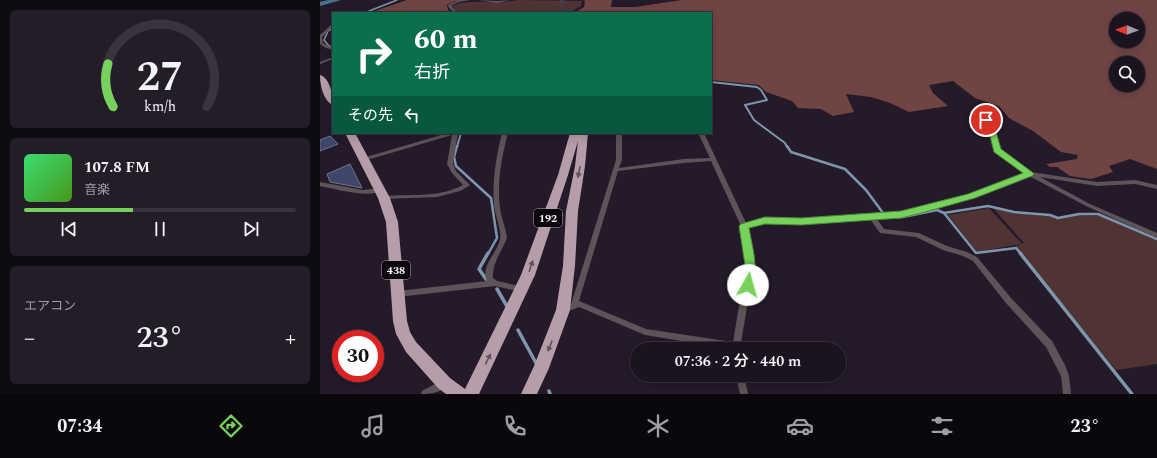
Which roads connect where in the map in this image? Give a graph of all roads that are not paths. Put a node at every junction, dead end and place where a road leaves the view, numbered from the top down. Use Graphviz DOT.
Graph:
graph roads {
  1 [pos="468,0"];
  2 [pos="480,0"];
  3 [pos="508,0"];
  4 [pos="456,12"];
  5 [pos="332,26"];
  6 [pos="320,37"];
  7 [pos="320,37"];
  8 [pos="332,49"];
  9 [pos="332,58"];
  10 [pos="320,63"];
  11 [pos="320,77"];
  12 [pos="332,100"];
  13 [pos="986,120"];
  14 [pos="351,134"];
  15 [pos="451,134"];
  16 [pos="454,134"];
  17 [pos="505,134"];
  18 [pos="574,134"];
  19 [pos="583,134"];
  20 [pos="619,134"];
  21 [pos="701,134"];
  22 [pos="365,159"];
  23 [pos="712,159"];
  24 [pos="616,170"];
  25 [pos="1029,174"];
  26 [pos="320,184"];
  27 [pos="1157,187"];
  28 [pos="382,194"];
  29 [pos="872,217"];
  30 [pos="744,226"];
  31 [pos="1157,236"];
  32 [pos="495,283"];
  33 [pos="398,294"];
  34 [pos="517,295"];
  35 [pos="569,308"];
  36 [pos="705,342"];
  37 [pos="736,342"];
  38 [pos="741,382"];
  39 [pos="444,383"];
  40 [pos="425,394"];
  41 [pos="459,394"];
  42 [pos="471,394"];
  43 [pos="529,394"];
  44 [pos="744,394"];
  45 [pos="1067,394"];
  1 -- 4 [label="street"];
  2 -- 3 [label="street"];
  5 -- 7 [label="street"];
  6 -- 8 [label="street"];
  9 -- 10 [label="street"];
  11 -- 12 [label="highway"];
  13 -- 25 [label="street"];
  14 -- 22 [label="highway, 438"];
  15 -- 22 [label="street"];
  16 -- 28 [label="street"];
  17 -- 32 [label="street"];
  34 -- 18 [label="highway, 192, one-way"];
  19 -- 35 [label="highway, 192, one-way"];
  20 -- 24 [label="street"];
  21 -- 23 [label="street"];
  22 -- 28 [label="highway, 438"];
  23 -- 24 [label="street"];
  23 -- 30 [label="street"];
  24 -- 35 [label="street"];
  25 -- 27 [label="street"];
  25 -- 29 [label="street"];
  25 -- 31 [label="street"];
  26 -- 28 [label="street"];
  28 -- 33 [label="highway, 438"];
  29 -- 30 [label="street"];
  29 -- 45 [label="street"];
  30 -- 37 [label="street"];
  32 -- 33 [label="street"];
  32 -- 34 [label="street"];
  33 -- 39 [label="highway, 438"];
  42 -- 34 [label="highway, 192, one-way"];
  35 -- 36 [label="street"];
  35 -- 43 [label="highway, 192, one-way"];
  38 -- 44 [label="street"];
  39 -- 40 [label="street"];
  39 -- 41 [label="highway, 438"];
}
